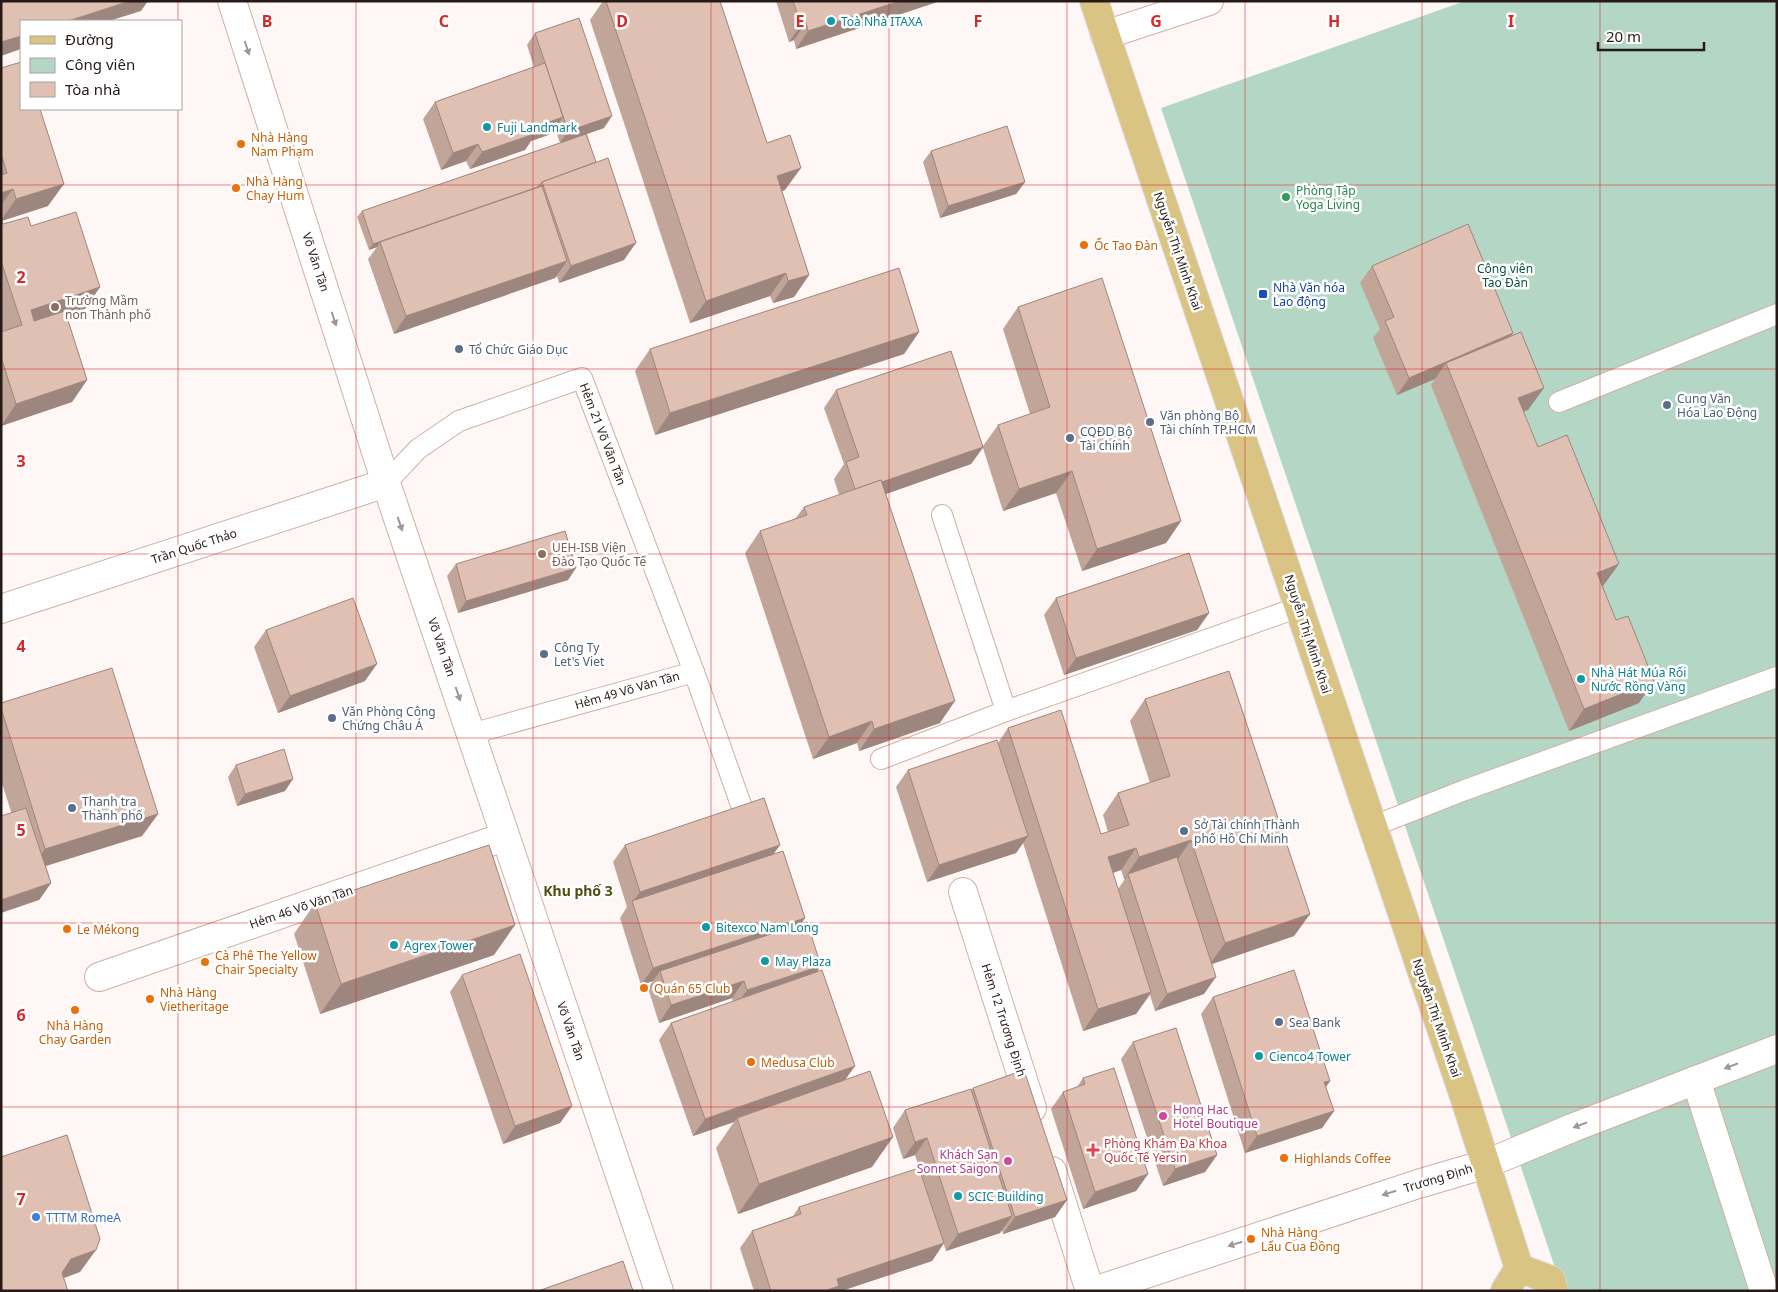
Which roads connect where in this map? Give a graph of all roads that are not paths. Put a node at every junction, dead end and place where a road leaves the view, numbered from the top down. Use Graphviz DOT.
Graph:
graph roads {
  1 [pos="232,1"];
  2 [pos="1094,1"];
  3 [pos="1209,1"];
  4 [pos="1104,35"];
  5 [pos="1777,314"];
  6 [pos="1559,402"];
  7 [pos="386,483"];
  8 [pos="942,515"];
  9 [pos="1299,607"];
  10 [pos="1,609"];
  11 [pos="694,672"];
  12 [pos="1777,677"];
  13 [pos="1006,711"];
  14 [pos="471,734"];
  15 [pos="881,759"];
  16 [pos="745,816"];
  17 [pos="1371,827"];
  18 [pos="504,837"];
  19 [pos="963,892"];
  20 [pos="98,977"];
  21 [pos="1777,1049"];
  22 [pos="1696,1080"];
  23 [pos="1486,1164"];
  24 [pos="1512,1280"];
  25 [pos="659,1291"];
  26 [pos="1090,1291"];
  27 [pos="1094,1291"];
  28 [pos="1554,1291"];
  29 [pos="1764,1291"];
  1 -- 7 [label="street, Võ Văn Tần, one-way"];
  2 -- 4 [label="main road, Nguyễn Thị Minh Khai"];
  3 -- 4 [label="street"];
  4 -- 9 [label="main road, Nguyễn Thị Minh Khai"];
  5 -- 6 [label="lane"];
  7 -- 10 [label="street, Trần Quốc Thảo"];
  7 -- 11 [label="lane, Hẻm 21 Võ Văn Tần"];
  7 -- 14 [label="street, Võ Văn Tần, one-way"];
  8 -- 13 [label="lane"];
  9 -- 13 [label="lane"];
  9 -- 17 [label="main road, Nguyễn Thị Minh Khai"];
  11 -- 14 [label="lane, Hẻm 49 Võ Văn Tần"];
  11 -- 16 [label="lane, Hẻm 49 Võ Văn Tần"];
  12 -- 17 [label="lane"];
  13 -- 15 [label="lane"];
  14 -- 18 [label="street, Võ Văn Tần"];
  17 -- 23 [label="main road, Nguyễn Thị Minh Khai"];
  18 -- 20 [label="street, Hẻm 46 Võ Văn Tần"];
  18 -- 25 [label="street, Võ Văn Tần"];
  19 -- 26 [label="street, Hẻm 12 Trương Ðịnh"];
  21 -- 22 [label="street, Trương Định, one-way"];
  22 -- 23 [label="street, Trương Định, one-way"];
  22 -- 29 [label="street"];
  23 -- 24 [label="main road, Nguyễn Thị Minh Khai"];
  23 -- 27 [label="street, Trương Định, one-way"];
  24 -- 28 [label="main road, Nguyễn Thị Minh Khai"];
}
